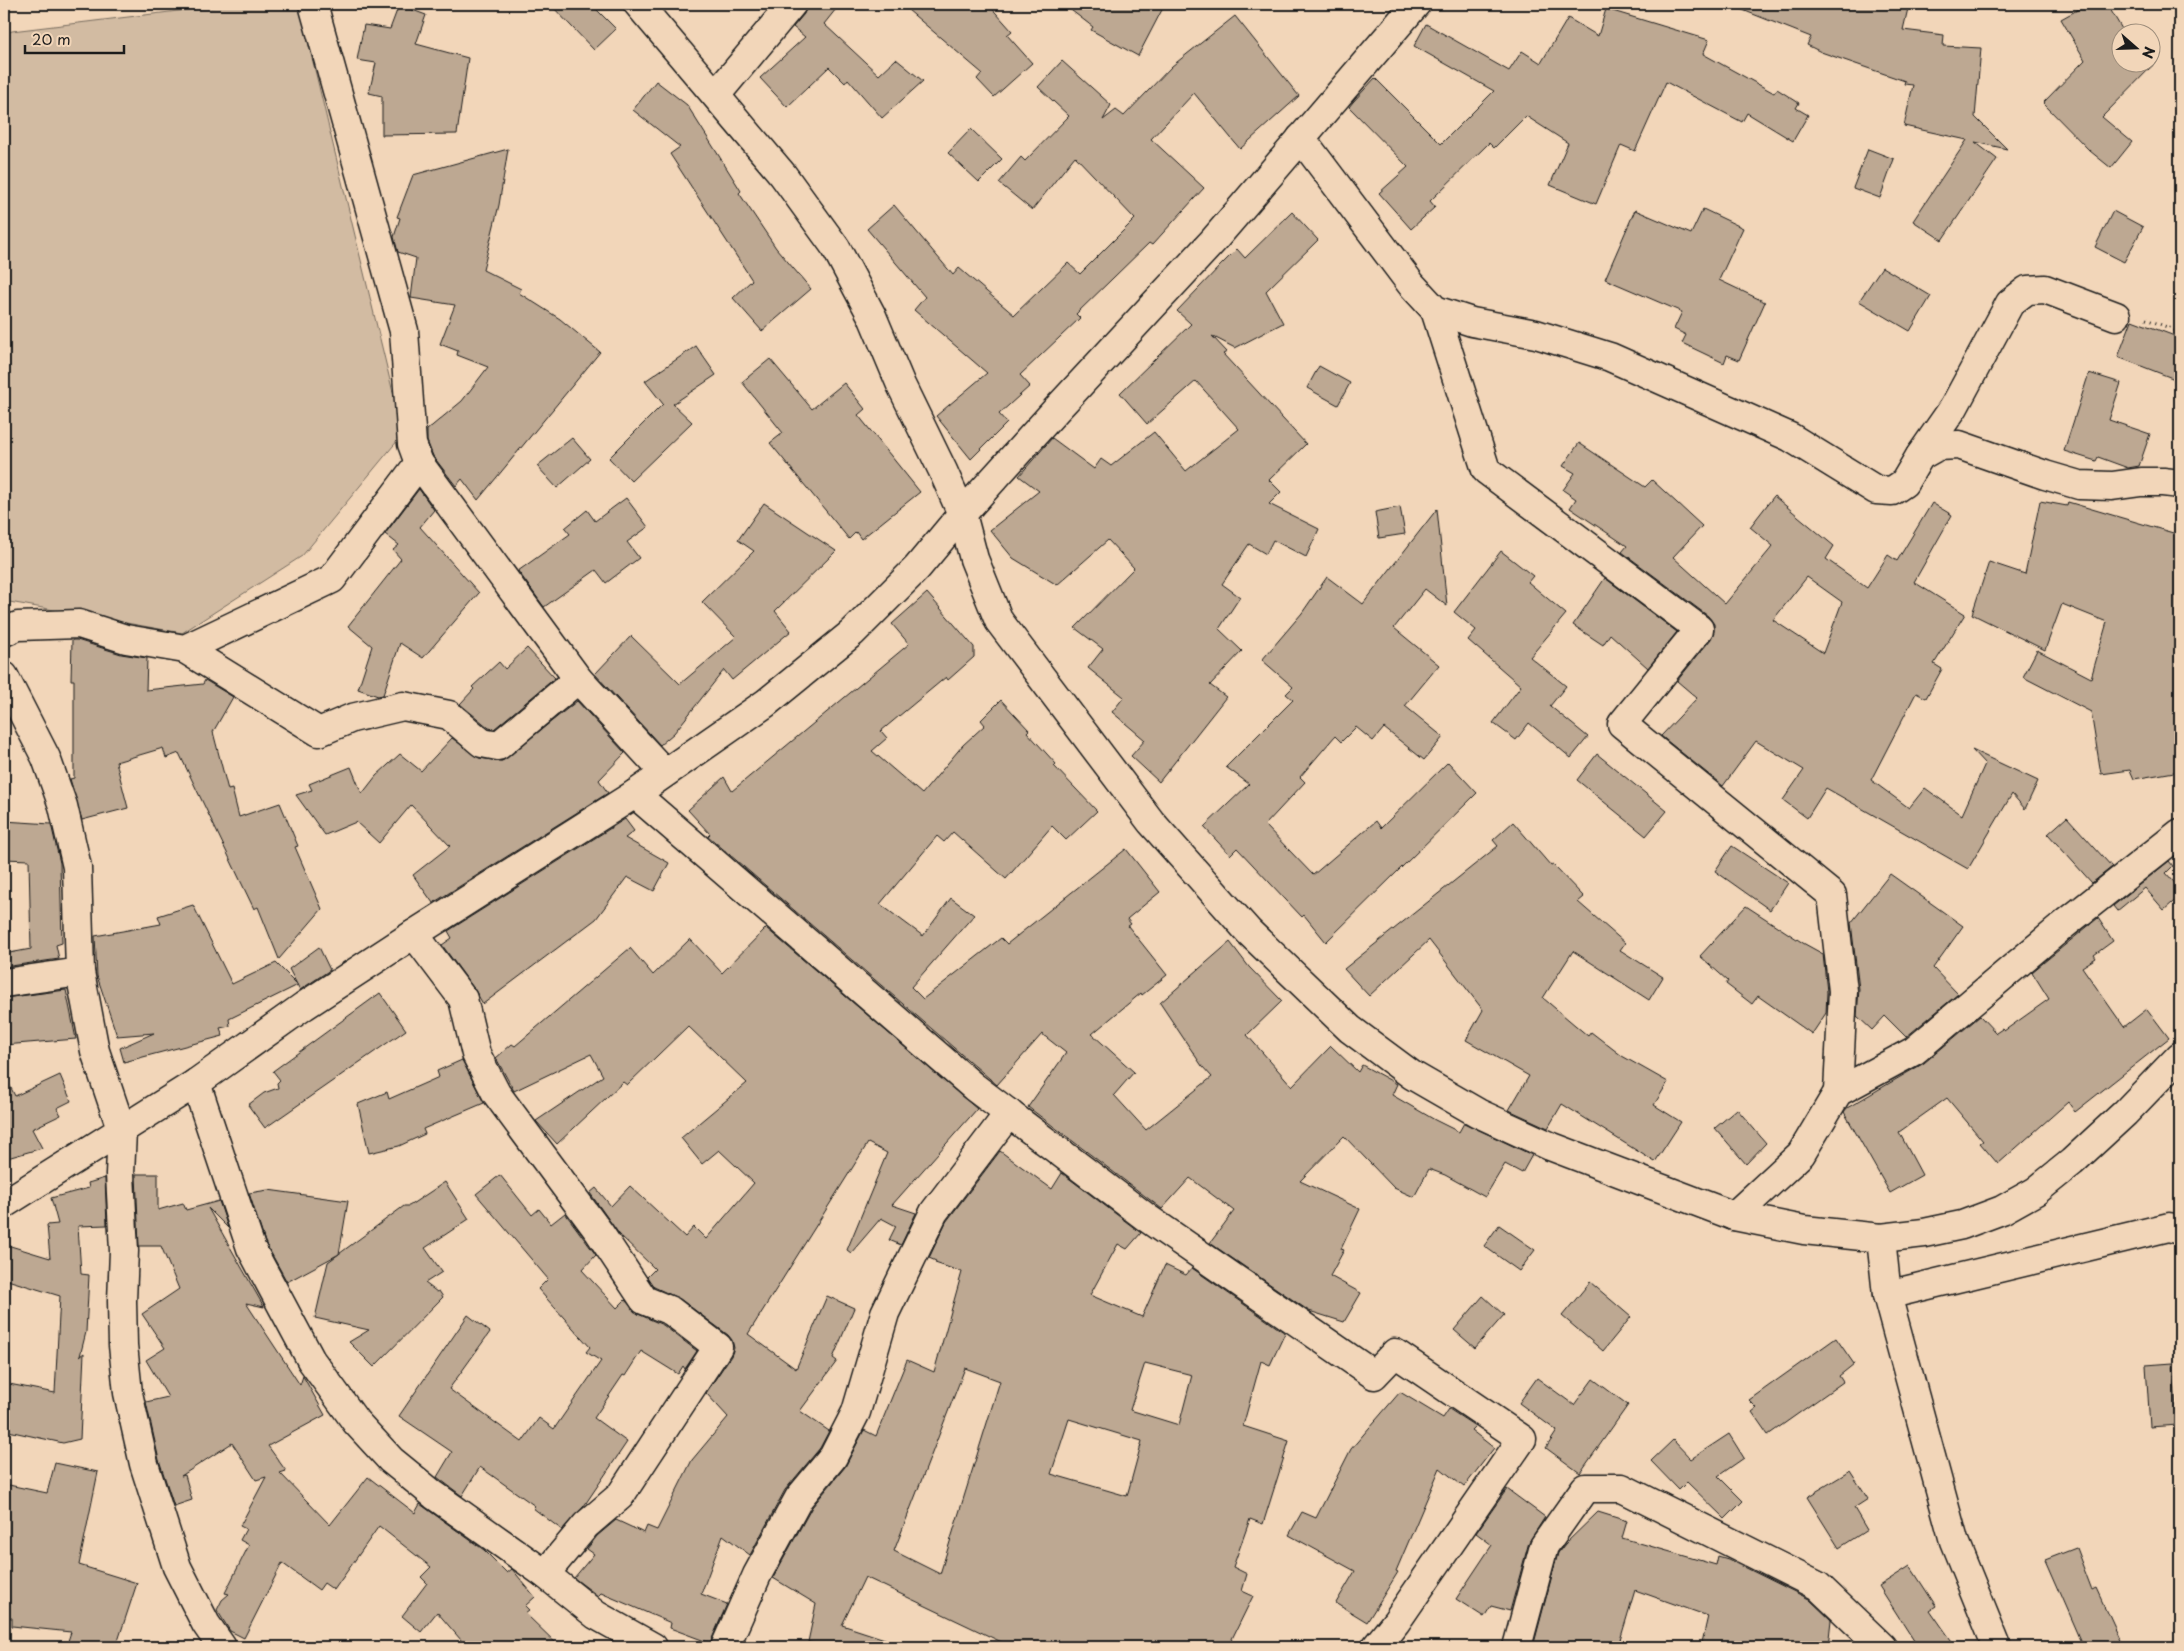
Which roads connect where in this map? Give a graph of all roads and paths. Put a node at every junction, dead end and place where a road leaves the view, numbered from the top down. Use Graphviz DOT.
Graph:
graph roads {
  1 [pos="313,4"];
  2 [pos="638,4"];
  3 [pos="792,4"];
  4 [pos="1416,4"];
  5 [pos="716,95"];
  6 [pos="1301,138"];
  7 [pos="1435,310"];
  8 [pos="2116,316"];
  9 [pos="1920,456"];
  10 [pos="419,463"];
  11 [pos="2180,484"];
  12 [pos="962,514"];
  13 [pos="4,632"];
  14 [pos="185,649"];
  15 [pos="4,676"];
  16 [pos="578,679"];
  17 [pos="664,772"];
  18 [pos="635,794"];
  19 [pos="2180,833"];
  20 [pos="414,934"];
  21 [pos="80,972"];
  22 [pos="4,983"];
  23 [pos="2180,1056"];
  24 [pos="196,1082"];
  25 [pos="1838,1092"];
  26 [pos="1009,1113"];
  27 [pos="122,1131"];
  28 [pos="4,1204"];
  29 [pos="1734,1216"];
  30 [pos="2180,1230"];
  31 [pos="1881,1238"];
  32 [pos="1886,1295"];
  33 [pos="545,1574"];
  34 [pos="222,1647"];
  35 [pos="653,1647"];
  36 [pos="724,1647"];
  37 [pos="1376,1647"];
  38 [pos="1517,1647"];
  39 [pos="1882,1647"];
  40 [pos="1997,1647"];
  1 -- 10 [label="street"];
  2 -- 5 [label="street"];
  3 -- 5 [label="street"];
  4 -- 6 [label="street"];
  5 -- 12 [label="street"];
  6 -- 7 [label="street"];
  6 -- 12 [label="street"];
  7 -- 9 [label="street"];
  7 -- 25 [label="street"];
  8 -- 9 [label="street"];
  9 -- 11 [label="street"];
  10 -- 14 [label="street"];
  10 -- 16 [label="street"];
  12 -- 17 [label="street"];
  12 -- 29 [label="street"];
  13 -- 14 [label="street"];
  14 -- 16 [label="street"];
  15 -- 21 [label="street"];
  16 -- 17 [label="street"];
  17 -- 18 [label="street"];
  18 -- 20 [label="street"];
  18 -- 26 [label="street"];
  19 -- 25 [label="street"];
  20 -- 24 [label="street"];
  20 -- 33 [label="street"];
  21 -- 22 [label="street"];
  21 -- 27 [label="street"];
  23 -- 31 [label="street"];
  24 -- 27 [label="street"];
  24 -- 33 [label="street"];
  25 -- 29 [label="street"];
  26 -- 36 [label="street"];
  26 -- 37 [label="street"];
  27 -- 28 [label="street"];
  27 -- 34 [label="street"];
  29 -- 31 [label="street"];
  30 -- 32 [label="street"];
  31 -- 32 [label="street"];
  32 -- 40 [label="street"];
  33 -- 35 [label="street"];
  38 -- 39 [label="street"];
}
